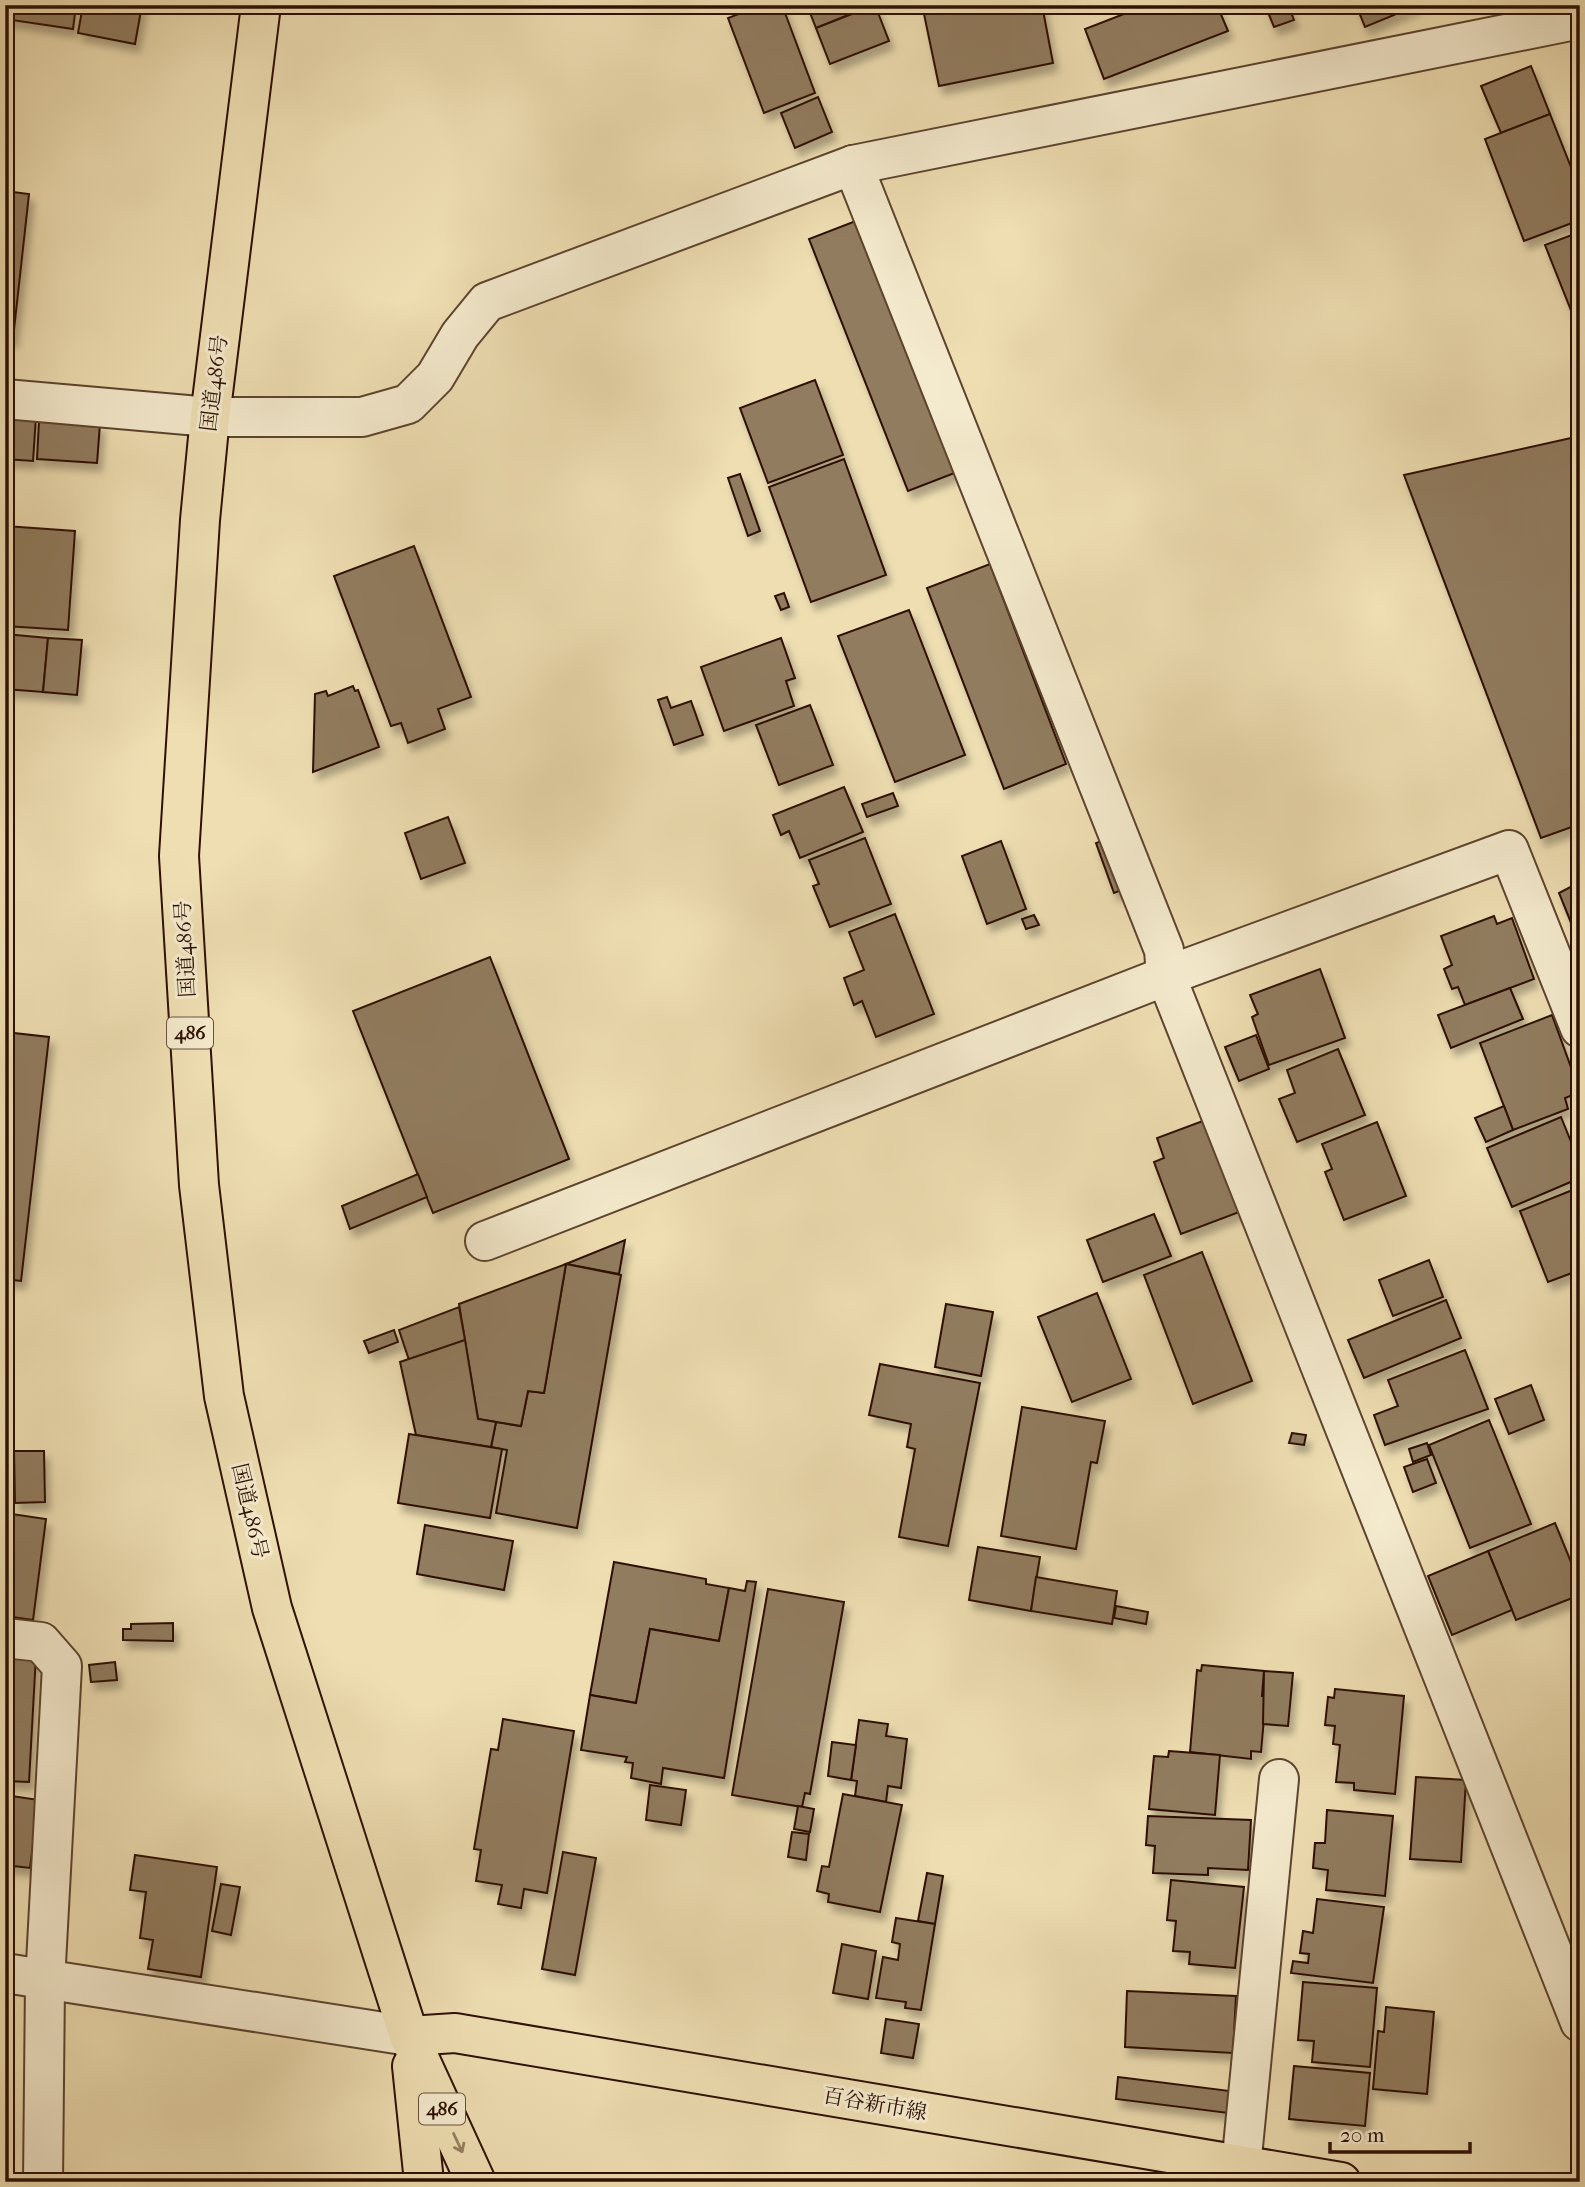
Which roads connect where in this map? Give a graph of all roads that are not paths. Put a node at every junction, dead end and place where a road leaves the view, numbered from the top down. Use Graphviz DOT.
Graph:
graph roads {
  1 [pos="261,5"];
  2 [pos="1580,19"];
  3 [pos="853,165"];
  4 [pos="5,399"];
  5 [pos="210,417"];
  6 [pos="1166,976"];
  7 [pos="1580,1028"];
  8 [pos="485,1241"];
  9 [pos="5,1638"];
  10 [pos="1279,1779"];
  11 [pos="5,1973"];
  12 [pos="45,1982"];
  13 [pos="1580,2022"];
  14 [pos="409,2036"];
  15 [pos="1241,2167"];
  16 [pos="43,2182"];
  17 [pos="424,2182"];
  18 [pos="476,2182"];
  19 [pos="1341,2182"];
  1 -- 5 [label="main road, 国道486号 / 486"];
  2 -- 3 [label="street"];
  3 -- 5 [label="street"];
  3 -- 6 [label="street"];
  4 -- 5 [label="street"];
  5 -- 14 [label="main road, 国道486号 / 486"];
  6 -- 7 [label="street"];
  6 -- 8 [label="street"];
  6 -- 13 [label="street"];
  9 -- 12 [label="street"];
  10 -- 15 [label="street"];
  11 -- 12 [label="street"];
  12 -- 14 [label="street"];
  12 -- 16 [label="street"];
  14 -- 15 [label="main road, 百谷新市線"];
  14 -- 17 [label="main road, 国道486号 / 486"];
  14 -- 18 [label="main road, 国道486号 / 486, one-way"];
  15 -- 19 [label="main road, 百谷新市線"];
}
